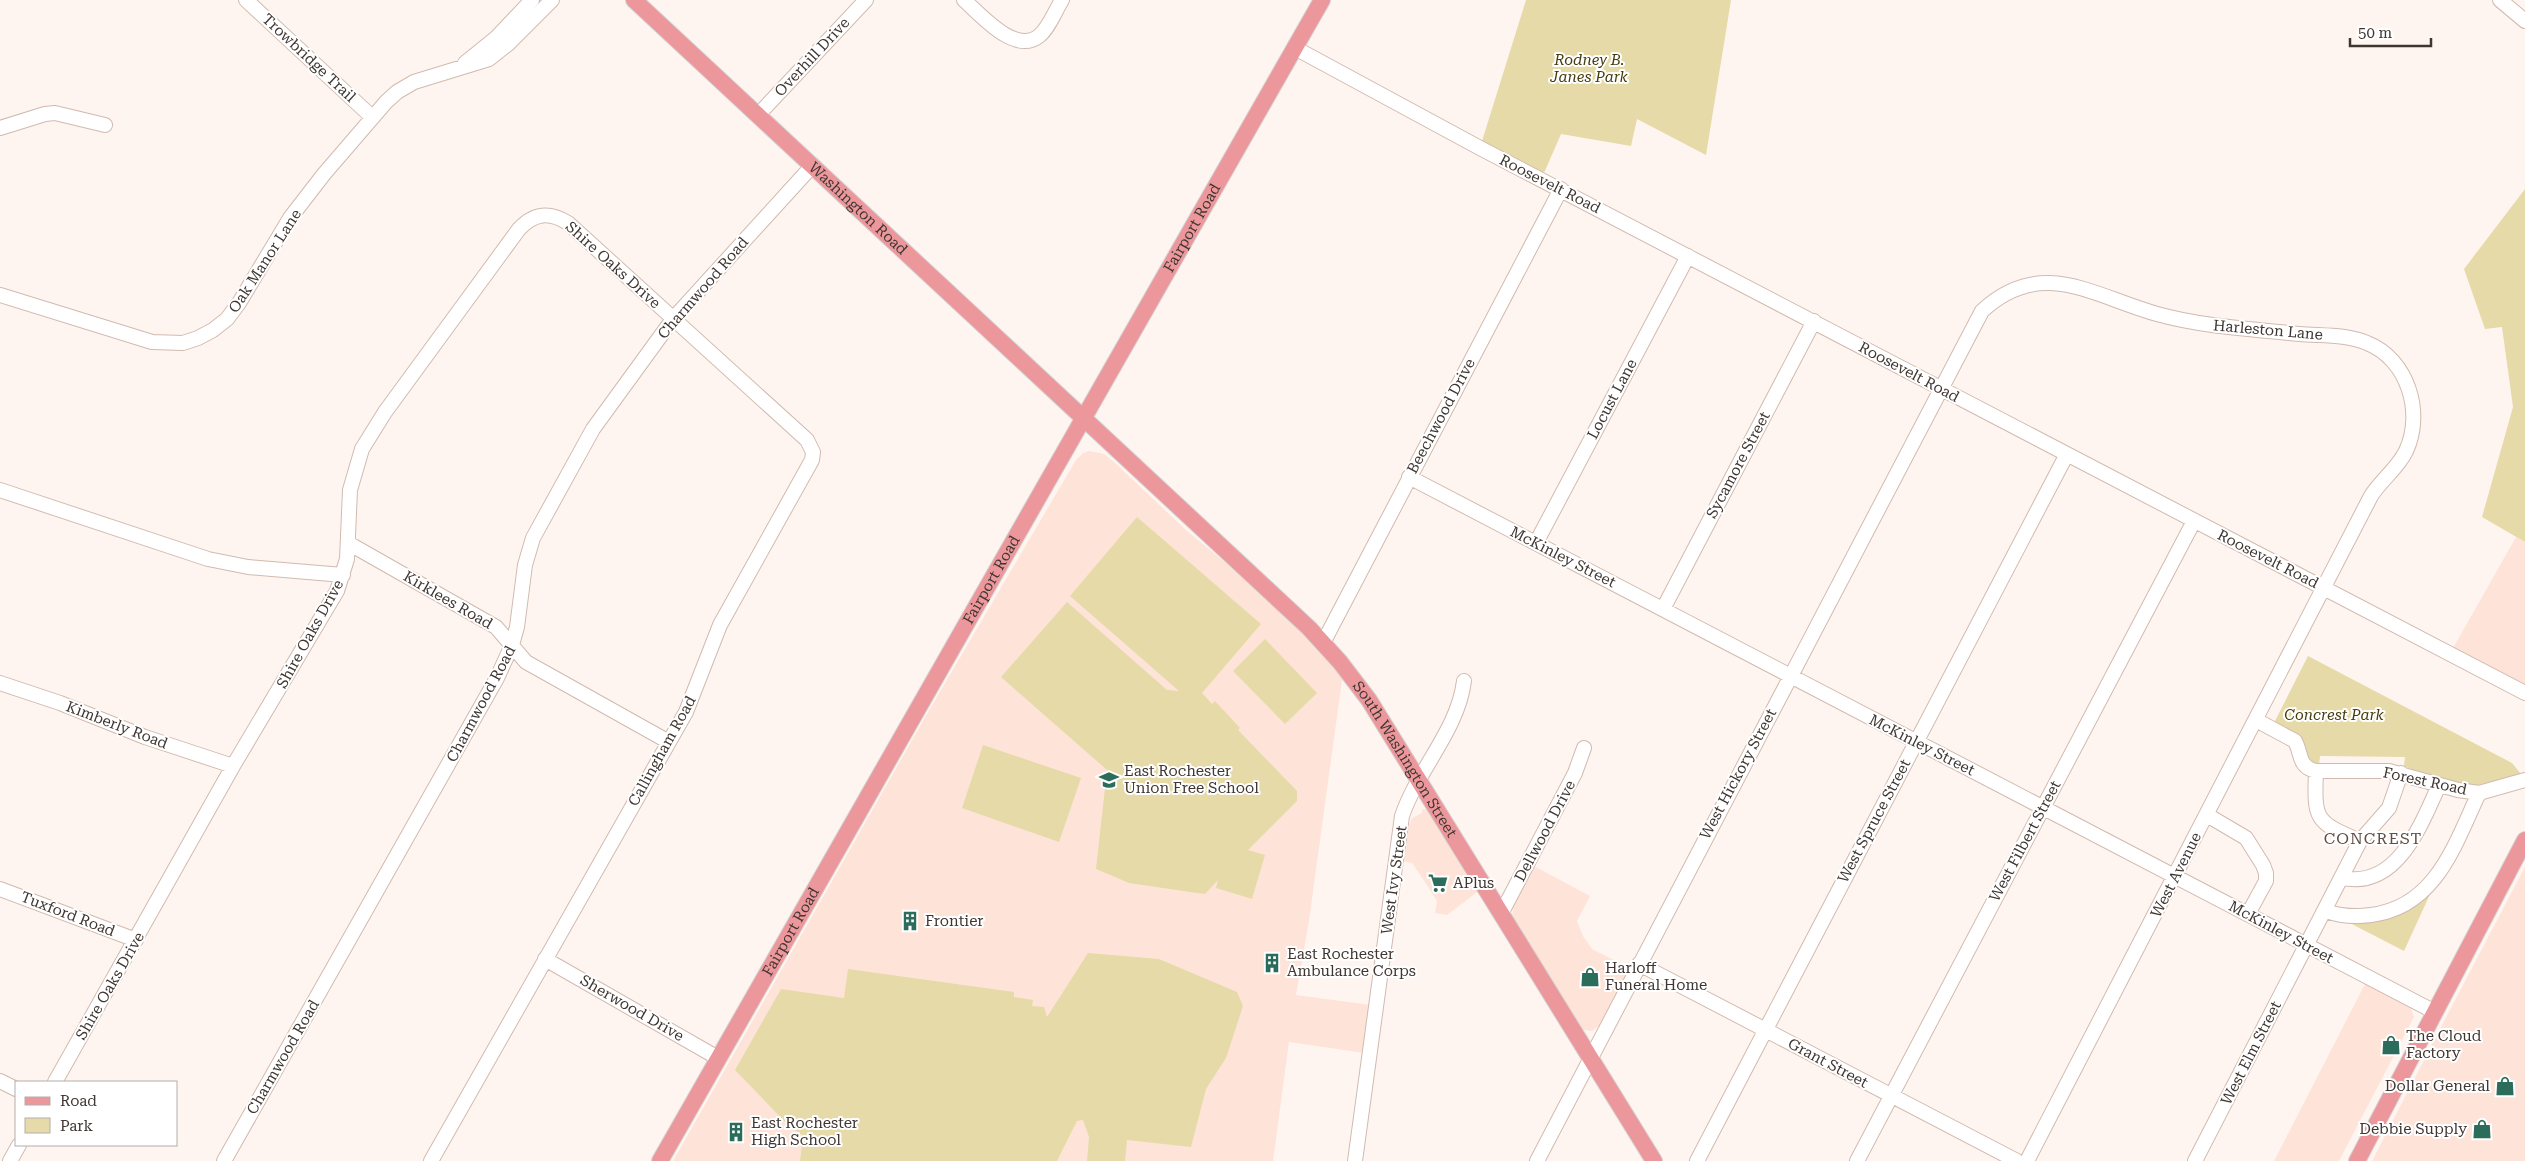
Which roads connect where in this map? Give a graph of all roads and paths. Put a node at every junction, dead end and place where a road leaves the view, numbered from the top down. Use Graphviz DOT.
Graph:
graph roads {
  1 [pos="246,0"];
  2 [pos="532,0"];
  3 [pos="552,0"];
  4 [pos="634,0"];
  5 [pos="866,0"];
  6 [pos="964,0"];
  7 [pos="1062,0"];
  8 [pos="1322,0"];
  9 [pos="2500,0"];
  10 [pos="2525,21"];
  11 [pos="1295,48"];
  12 [pos="458,68"];
  13 [pos="758,115"];
  14 [pos="372,117"];
  15 [pos="105,125"];
  16 [pos="0,128"];
  17 [pos="813,165"];
  18 [pos="1561,190"];
  19 [pos="1688,256"];
  20 [pos="0,295"];
  21 [pos="673,318"];
  22 [pos="1814,321"];
  23 [pos="1940,388"];
  24 [pos="1084,417"];
  25 [pos="2066,454"];
  26 [pos="1409,477"];
  27 [pos="0,490"];
  28 [pos="2194,521"];
  29 [pos="348,543"];
  30 [pos="1536,543"];
  31 [pos="343,575"];
  32 [pos="2324,588"];
  33 [pos="1663,609"];
  34 [pos="1323,643"];
  35 [pos="512,645"];
  36 [pos="1790,676"];
  37 [pos="1464,681"];
  38 [pos="0,683"];
  39 [pos="2525,692"];
  40 [pos="2256,720"];
  41 [pos="669,742"];
  42 [pos="1915,742"];
  43 [pos="1584,748"];
  44 [pos="234,766"];
  45 [pos="2316,771"];
  46 [pos="2401,773"];
  47 [pos="2525,780"];
  48 [pos="1420,781"];
  49 [pos="2439,785"];
  50 [pos="2478,793"];
  51 [pos="2043,807"];
  52 [pos="2207,815"];
  53 [pos="2525,840"];
  54 [pos="2360,841"];
  55 [pos="2176,876"];
  56 [pos="2343,878"];
  57 [pos="0,889"];
  58 [pos="2326,911"];
  59 [pos="1502,912"];
  60 [pos="2248,914"];
  61 [pos="136,940"];
  62 [pos="2307,945"];
  63 [pos="545,959"];
  64 [pos="1639,964"];
  65 [pos="2435,1012"];
  66 [pos="1765,1030"];
  67 [pos="718,1058"];
  68 [pos="1590,1058"];
  69 [pos="0,1081"];
  70 [pos="56,1081"];
  71 [pos="15,1088"];
  72 [pos="1891,1096"];
  73 [pos="18,1146"];
  74 [pos="10,1161"];
  75 [pos="224,1161"];
  76 [pos="431,1161"];
  77 [pos="660,1161"];
  78 [pos="1355,1161"];
  79 [pos="1536,1161"];
  80 [pos="1654,1161"];
  81 [pos="1697,1161"];
  82 [pos="1857,1161"];
  83 [pos="2017,1161"];
  84 [pos="2027,1161"];
  85 [pos="2195,1161"];
  86 [pos="2357,1161"];
  1 -- 14 [label="street, Trowbridge Trail"];
  2 -- 12 [label="street, Oak Manor Lane"];
  3 -- 12 [label="street, Oak Manor Lane"];
  4 -- 13 [label="main road, Washington Road"];
  5 -- 13 [label="street, Overhill Drive"];
  6 -- 7 [label="street"];
  8 -- 11 [label="main road, Fairport Road"];
  9 -- 10 [label="street"];
  11 -- 18 [label="street, Roosevelt Road"];
  11 -- 24 [label="main road, Fairport Road"];
  12 -- 14 [label="street, Oak Manor Lane"];
  13 -- 17 [label="main road, Washington Road"];
  14 -- 20 [label="street, Oak Manor Lane"];
  15 -- 16 [label="street"];
  17 -- 21 [label="street, Charmwood Road"];
  17 -- 24 [label="main road, Washington Road"];
  18 -- 19 [label="street, Roosevelt Road"];
  18 -- 26 [label="street, Beechwood Drive"];
  19 -- 22 [label="street, Roosevelt Road"];
  19 -- 30 [label="street, Locust Lane"];
  21 -- 29 [label="street, Shire Oaks Drive"];
  21 -- 35 [label="street, Charmwood Road"];
  21 -- 41 [label="street, Callingham Road"];
  22 -- 23 [label="street, Roosevelt Road"];
  22 -- 33 [label="street, Sycamore Street"];
  23 -- 25 [label="street, Roosevelt Road"];
  23 -- 32 [label="street, Harleston Lane"];
  23 -- 36 [label="street, West Hickory Street"];
  24 -- 34 [label="main road, South Washington Street"];
  24 -- 67 [label="main road, Fairport Road"];
  25 -- 28 [label="street, Roosevelt Road"];
  25 -- 42 [label="street, West Spruce Street"];
  26 -- 30 [label="street, McKinley Street"];
  26 -- 34 [label="street, Beechwood Drive"];
  27 -- 31 [label="street"];
  28 -- 32 [label="street, Roosevelt Road"];
  28 -- 51 [label="street, West Filbert Street"];
  29 -- 31 [label="street, Shire Oaks Drive"];
  29 -- 35 [label="street, Kirklees Road"];
  30 -- 33 [label="street, McKinley Street"];
  31 -- 44 [label="street, Shire Oaks Drive"];
  32 -- 39 [label="street, Roosevelt Road"];
  32 -- 40 [label="street, West Avenue"];
  33 -- 36 [label="street, McKinley Street"];
  34 -- 48 [label="main road, South Washington Street"];
  35 -- 41 [label="street, Kirklees Road"];
  35 -- 75 [label="street, Charmwood Road"];
  36 -- 42 [label="street, McKinley Street"];
  36 -- 64 [label="street, West Hickory Street"];
  37 -- 48 [label="street, West Ivy Street"];
  38 -- 44 [label="street, Kimberly Road"];
  40 -- 45 [label="street"];
  40 -- 52 [label="street, West Avenue"];
  41 -- 63 [label="street, Callingham Road"];
  42 -- 51 [label="street, McKinley Street"];
  42 -- 66 [label="street, West Spruce Street"];
  43 -- 59 [label="street, Dellwood Drive"];
  44 -- 61 [label="street, Shire Oaks Drive"];
  45 -- 46 [label="street, Forest Road"];
  45 -- 54 [label="street"];
  46 -- 49 [label="street, Forest Road"];
  46 -- 54 [label="street, West Elm Street"];
  47 -- 50 [label="street, Forest Road"];
  48 -- 59 [label="main road, South Washington Street"];
  48 -- 78 [label="street, West Ivy Street"];
  49 -- 50 [label="street, Forest Road"];
  49 -- 56 [label="street"];
  50 -- 58 [label="street"];
  51 -- 55 [label="street, McKinley Street"];
  51 -- 72 [label="street, West Filbert Street"];
  52 -- 55 [label="street, West Avenue"];
  52 -- 60 [label="street"];
  53 -- 65 [label="main road"];
  54 -- 56 [label="street, West Elm Street"];
  55 -- 60 [label="street, McKinley Street"];
  55 -- 84 [label="street, West Avenue"];
  56 -- 58 [label="street, West Elm Street"];
  57 -- 61 [label="street, Tuxford Road"];
  58 -- 62 [label="street, West Elm Street"];
  59 -- 68 [label="main road, South Washington Street"];
  60 -- 62 [label="street, McKinley Street"];
  61 -- 70 [label="street, Shire Oaks Drive"];
  62 -- 65 [label="street, McKinley Street"];
  62 -- 85 [label="street, West Elm Street"];
  63 -- 67 [label="street, Sherwood Drive"];
  63 -- 76 [label="street, Callingham Road"];
  64 -- 66 [label="street, Grant Street"];
  64 -- 68 [label="street, West Hickory Street"];
  65 -- 86 [label="main road"];
  66 -- 72 [label="street, Grant Street"];
  66 -- 81 [label="street, West Spruce Street"];
  67 -- 77 [label="main road, Fairport Road"];
  68 -- 79 [label="street, West Hickory Street"];
  68 -- 80 [label="main road, South Washington Street"];
  69 -- 71 [label="street"];
  72 -- 82 [label="street, West Filbert Street"];
  72 -- 83 [label="street, Grant Street"];
  73 -- 74 [label="street"];
}
